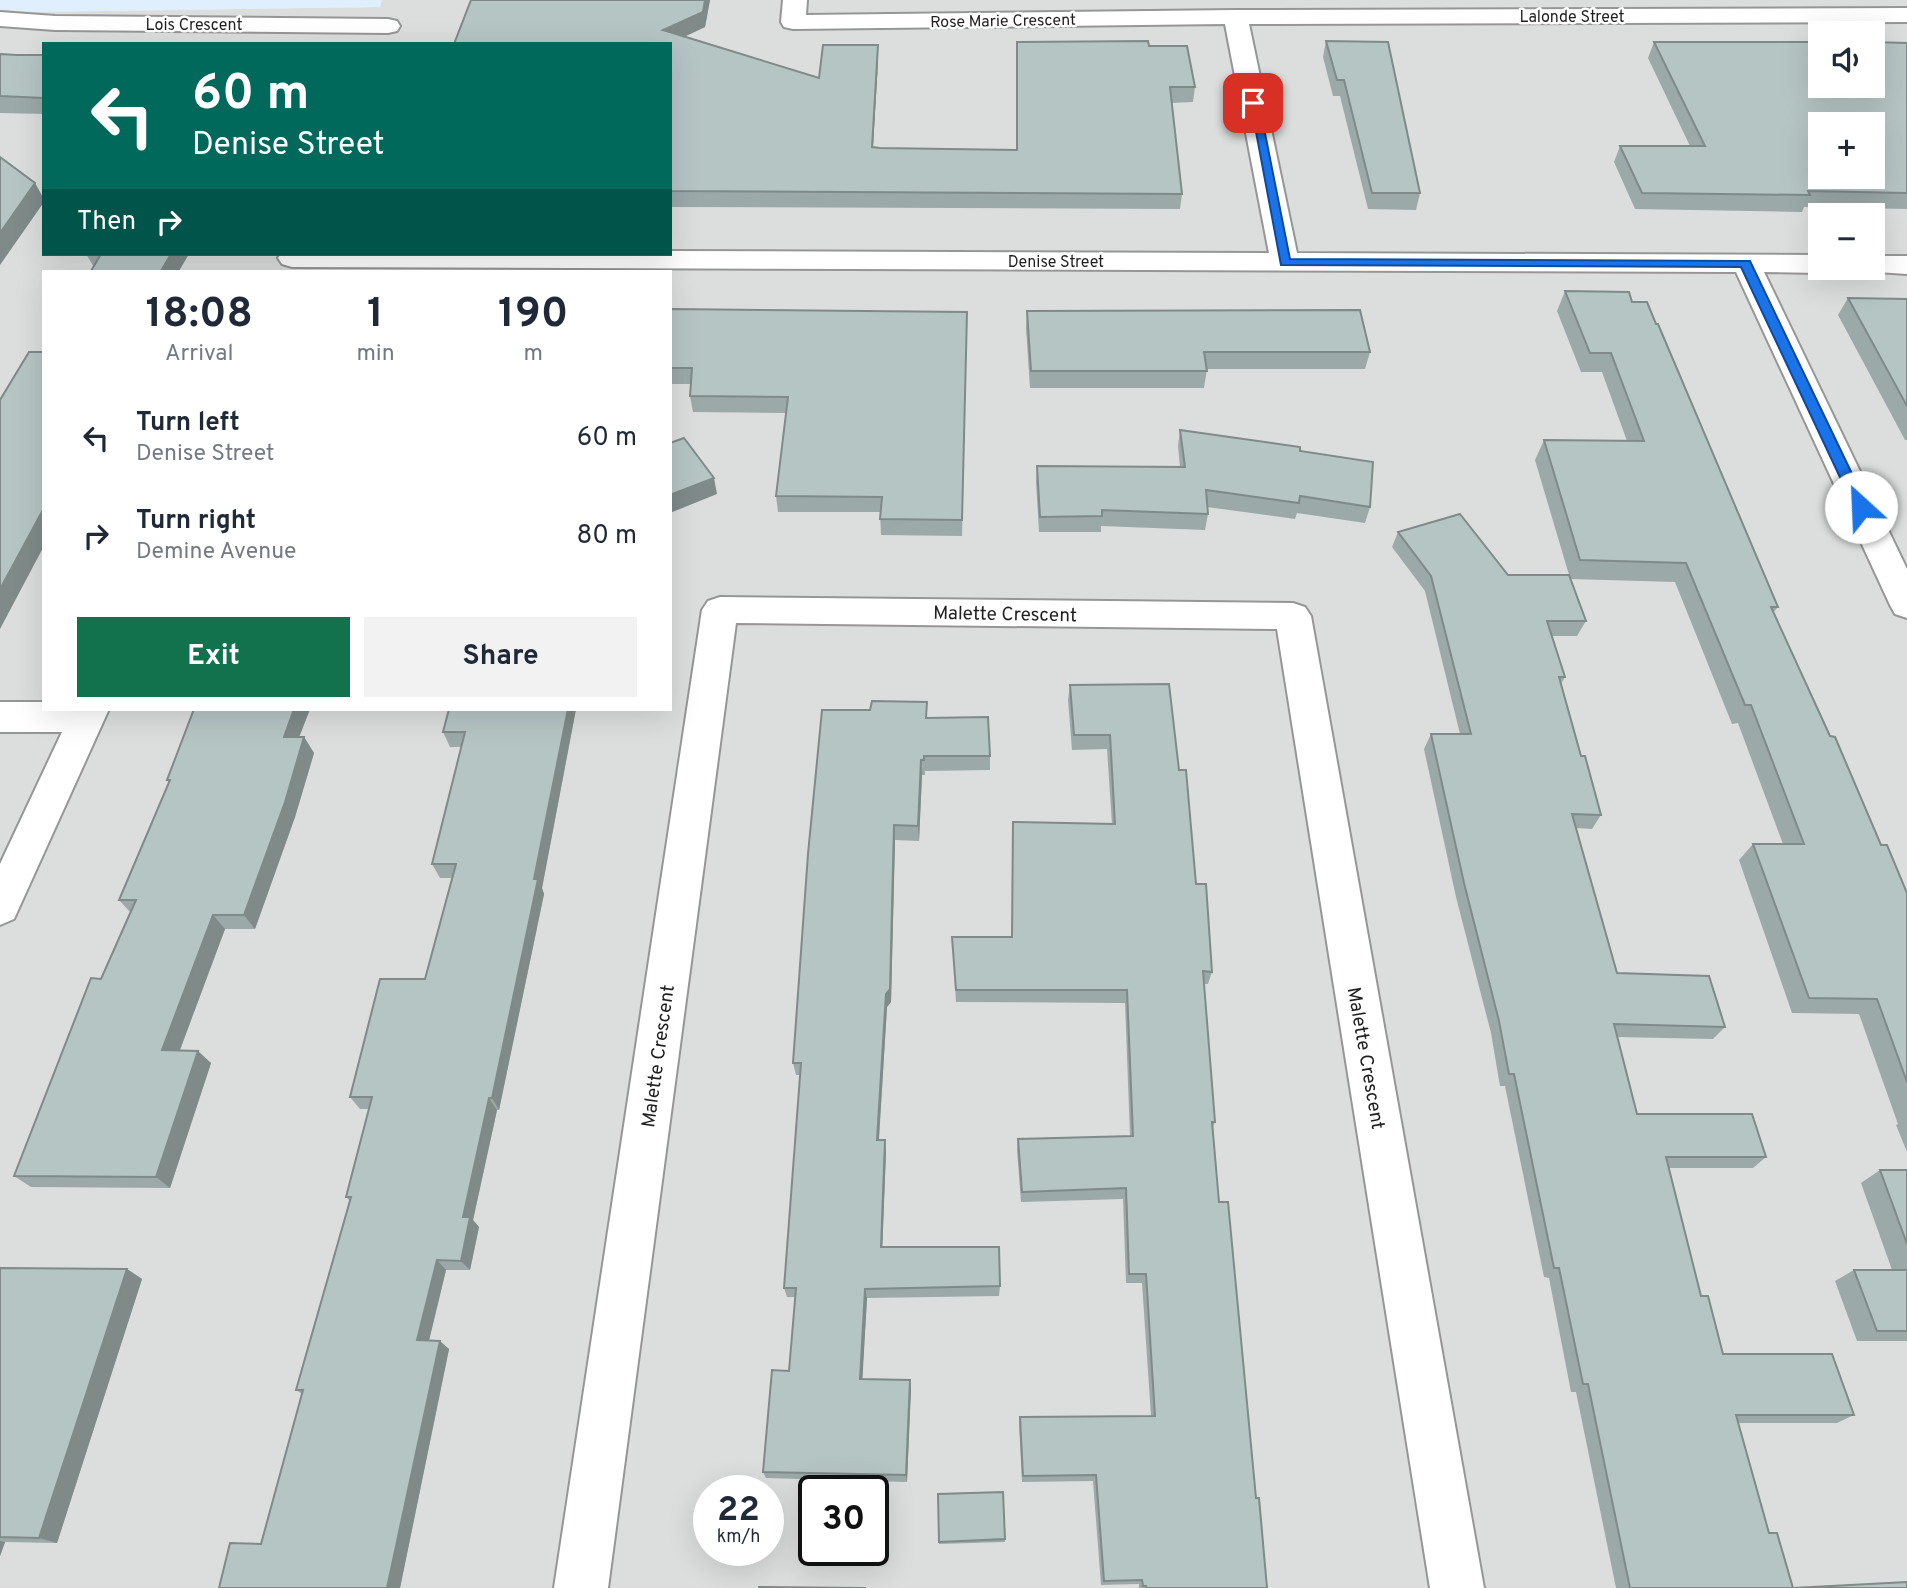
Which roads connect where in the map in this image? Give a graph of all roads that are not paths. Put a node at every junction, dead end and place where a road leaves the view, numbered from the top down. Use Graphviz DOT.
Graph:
graph roads {
  1 [pos="795,0"];
  2 [pos="1907,15"];
  3 [pos="1236,17"];
  4 [pos="0,19"];
  5 [pos="388,26"];
  6 [pos="290,261"];
  7 [pos="1285,262"];
  8 [pos="1746,264"];
  9 [pos="1808,264"];
  10 [pos="1885,265"];
  11 [pos="1907,265"];
  12 [pos="1907,605"];
  13 [pos="89,713"];
  14 [pos="0,717"];
  15 [pos="0,907"];
  16 [pos="581,1588"];
  17 [pos="1457,1588"];
  1 -- 3 [label="street, Rose Marie Crescent"];
  2 -- 3 [label="street, Lalonde Street"];
  3 -- 7 [label="street"];
  4 -- 5 [label="street, Lois Crescent"];
  6 -- 7 [label="street, Denise Street"];
  7 -- 8 [label="street, Denise Street"];
  8 -- 9 [label="street, Denise Street"];
  8 -- 12 [label="street"];
  10 -- 11 [label="street"];
  13 -- 14 [label="street"];
  13 -- 15 [label="street"];
  16 -- 17 [label="street, Malette Crescent"];
}
